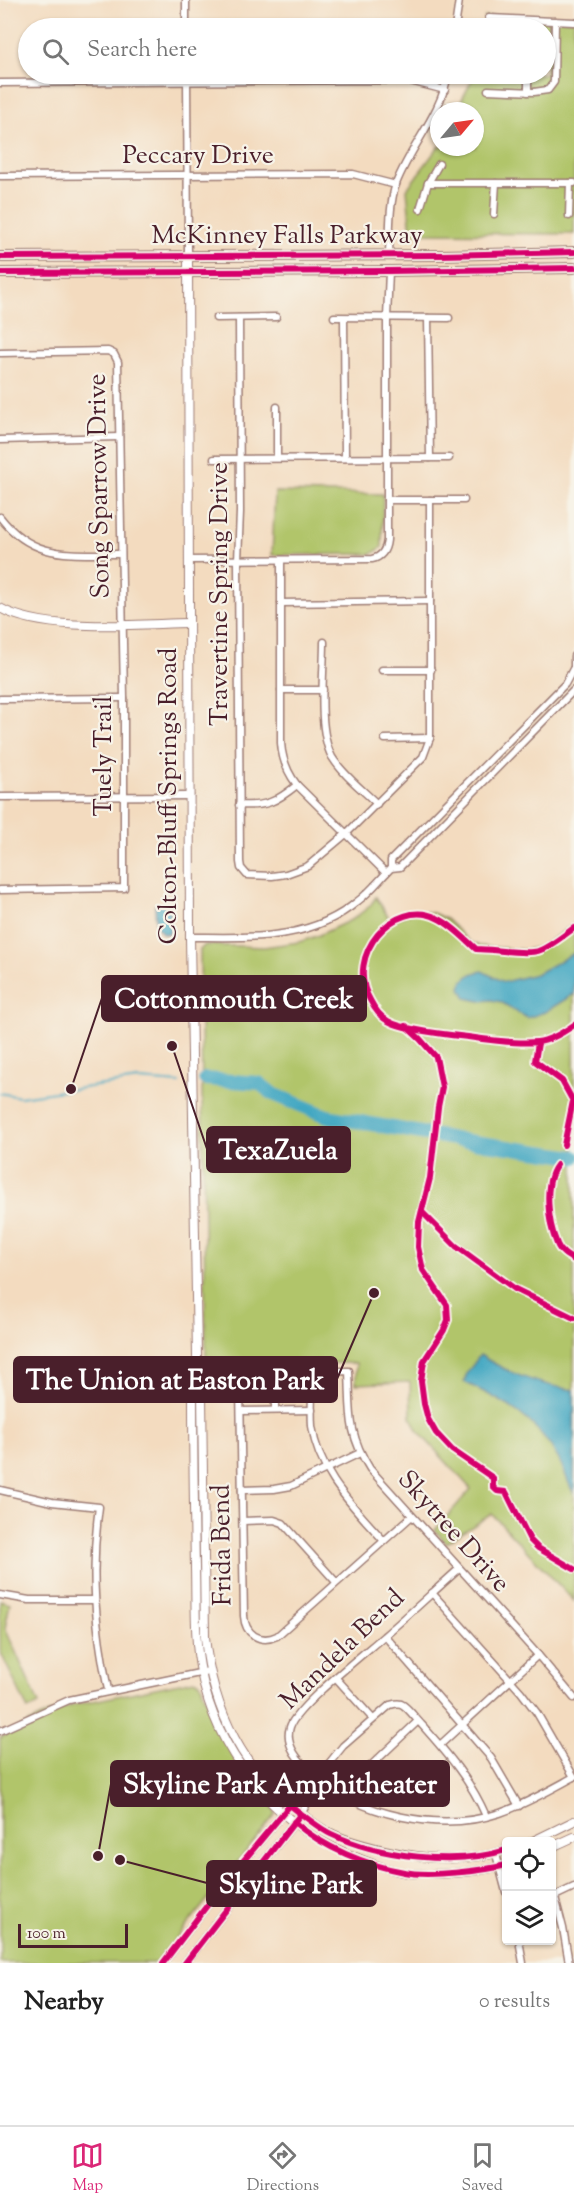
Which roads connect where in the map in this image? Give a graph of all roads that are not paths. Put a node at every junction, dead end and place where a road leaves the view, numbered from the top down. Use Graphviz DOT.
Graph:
graph roads {
  1 [pos="186,0"];
  2 [pos="459,0"];
  3 [pos="186,18"];
  4 [pos="456,18"];
  5 [pos="556,21"];
  6 [pos="574,22"];
  7 [pos="0,82"];
  8 [pos="18,82"];
  9 [pos="187,84"];
  10 [pos="422,84"];
  11 [pos="446,84"];
  12 [pos="528,84"];
  13 [pos="552,84"];
  14 [pos="445,90"];
  15 [pos="488,90"];
  16 [pos="528,92"];
  17 [pos="439,164"];
  18 [pos="0,176"];
  19 [pos="187,176"];
  20 [pos="428,183"];
  21 [pos="496,183"];
  22 [pos="572,183"];
  23 [pos="396,185"];
  24 [pos="420,209"];
  25 [pos="494,214"];
  26 [pos="569,216"];
  27 [pos="574,252"];
  28 [pos="389,254"];
  29 [pos="0,256"];
  30 [pos="188,256"];
  31 [pos="574,268"];
  32 [pos="389,271"];
  33 [pos="188,272"];
  34 [pos="0,273"];
  35 [pos="276,317"];
  36 [pos="334,317"];
  37 [pos="216,318"];
  38 [pos="240,318"];
  39 [pos="344,318"];
  40 [pos="387,318"];
  41 [pos="429,318"];
  42 [pos="449,318"];
  43 [pos="0,353"];
  44 [pos="277,407"];
  45 [pos="119,437"];
  46 [pos="0,440"];
  47 [pos="276,458"];
  48 [pos="345,458"];
  49 [pos="387,458"];
  50 [pos="430,458"];
  51 [pos="449,458"];
  52 [pos="214,459"];
  53 [pos="240,459"];
  54 [pos="387,500"];
  55 [pos="430,500"];
  56 [pos="464,500"];
  57 [pos="0,517"];
  58 [pos="121,554"];
  59 [pos="189,560"];
  60 [pos="238,560"];
  61 [pos="281,561"];
  62 [pos="430,601"];
  63 [pos="281,603"];
  64 [pos="0,608"];
  65 [pos="189,623"];
  66 [pos="122,624"];
  67 [pos="324,642"];
  68 [pos="574,656"];
  69 [pos="382,670"];
  70 [pos="430,670"];
  71 [pos="574,670"];
  72 [pos="281,690"];
  73 [pos="323,690"];
  74 [pos="574,690"];
  75 [pos="124,698"];
  76 [pos="0,699"];
  77 [pos="430,738"];
  78 [pos="386,739"];
  79 [pos="297,785"];
  80 [pos="124,796"];
  81 [pos="190,796"];
  82 [pos="0,797"];
  83 [pos="377,804"];
  84 [pos="239,805"];
  85 [pos="346,834"];
  86 [pos="388,871"];
  87 [pos="0,890"];
  88 [pos="190,937"];
  89 [pos="274,1371"];
  90 [pos="198,1372"];
  91 [pos="312,1388"];
  92 [pos="240,1389"];
  93 [pos="275,1410"];
  94 [pos="312,1410"];
  95 [pos="241,1411"];
  96 [pos="360,1453"];
  97 [pos="326,1470"];
  98 [pos="0,1490"];
  99 [pos="242,1490"];
  100 [pos="412,1515"];
  101 [pos="243,1521"];
  102 [pos="383,1540"];
  103 [pos="459,1569"];
  104 [pos="336,1582"];
  105 [pos="432,1593"];
  106 [pos="0,1594"];
  107 [pos="94,1600"];
  108 [pos="385,1636"];
  109 [pos="538,1655"];
  110 [pos="205,1672"];
  111 [pos="336,1678"];
  112 [pos="510,1680"];
  113 [pos="108,1690"];
  114 [pos="574,1698"];
  115 [pos="373,1719"];
  116 [pos="418,1721"];
  117 [pos="462,1724"];
  118 [pos="0,1731"];
  119 [pos="440,1745"];
  120 [pos="322,1772"];
  121 [pos="315,1775"];
  122 [pos="574,1777"];
  123 [pos="321,1781"];
  124 [pos="347,1797"];
  125 [pos="290,1805"];
  126 [pos="519,1806"];
  127 [pos="283,1813"];
  128 [pos="301,1814"];
  129 [pos="486,1816"];
  130 [pos="574,1821"];
  131 [pos="294,1822"];
  132 [pos="541,1837"];
  133 [pos="574,1837"];
  134 [pos="556,1845"];
  135 [pos="502,1852"];
  136 [pos="496,1854"];
  137 [pos="502,1864"];
  138 [pos="502,1866"];
  139 [pos="574,1887"];
  140 [pos="556,1896"];
  141 [pos="556,1906"];
  142 [pos="520,1945"];
  143 [pos="163,1963"];
  144 [pos="185,1963"];
  145 [pos="523,1963"];
  146 [pos="569,1963"];
  1 -- 3 [label="street"];
  2 -- 4 [label="street"];
  5 -- 6 [label="street"];
  7 -- 8 [label="street"];
  9 -- 19 [label="street"];
  10 -- 14 [label="street"];
  11 -- 14 [label="street"];
  12 -- 16 [label="street"];
  13 -- 16 [label="street"];
  14 -- 23 [label="street"];
  15 -- 16 [label="street"];
  17 -- 20 [label="street"];
  18 -- 19 [label="street, Peccary Drive"];
  19 -- 23 [label="street, Peccary Drive"];
  19 -- 30 [label="street"];
  20 -- 21 [label="street"];
  20 -- 24 [label="street"];
  21 -- 22 [label="street"];
  21 -- 25 [label="street"];
  22 -- 26 [label="street"];
  23 -- 28 [label="street"];
  27 -- 28 [label="main road, McKinney Falls Parkway"];
  28 -- 30 [label="main road, McKinney Falls Parkway"];
  28 -- 32 [label="main road"];
  29 -- 30 [label="main road, McKinney Falls Parkway"];
  30 -- 33 [label="street, Colton-Bluff Springs Road"];
  31 -- 32 [label="main road, McKinney Falls Parkway"];
  32 -- 33 [label="main road, McKinney Falls Parkway"];
  32 -- 40 [label="street"];
  33 -- 34 [label="main road, McKinney Falls Parkway"];
  33 -- 59 [label="street, Colton-Bluff Springs Road"];
  35 -- 38 [label="street"];
  36 -- 39 [label="street"];
  37 -- 38 [label="street"];
  38 -- 53 [label="street, Travertine Spring Drive"];
  39 -- 40 [label="street"];
  39 -- 48 [label="street"];
  40 -- 41 [label="street"];
  40 -- 49 [label="street"];
  41 -- 42 [label="street"];
  41 -- 50 [label="street"];
  43 -- 45 [label="street, Song Sparrow Drive"];
  44 -- 47 [label="street"];
  45 -- 46 [label="street"];
  45 -- 58 [label="street, Song Sparrow Drive"];
  47 -- 48 [label="street"];
  47 -- 53 [label="street"];
  48 -- 49 [label="street"];
  49 -- 50 [label="street"];
  49 -- 54 [label="street"];
  50 -- 51 [label="street"];
  52 -- 53 [label="street"];
  53 -- 60 [label="street, Travertine Spring Drive"];
  54 -- 55 [label="street"];
  54 -- 61 [label="street"];
  55 -- 56 [label="street"];
  55 -- 62 [label="street"];
  57 -- 58 [label="street"];
  58 -- 66 [label="street, Song Sparrow Drive"];
  59 -- 60 [label="street"];
  59 -- 65 [label="street, Colton-Bluff Springs Road"];
  60 -- 61 [label="street"];
  60 -- 84 [label="street, Travertine Spring Drive"];
  61 -- 63 [label="street"];
  62 -- 63 [label="street"];
  62 -- 70 [label="street"];
  63 -- 72 [label="street"];
  64 -- 66 [label="street"];
  65 -- 66 [label="street"];
  65 -- 81 [label="street, Colton-Bluff Springs Road"];
  66 -- 75 [label="street, Tuely Trail"];
  67 -- 73 [label="street"];
  68 -- 71 [label="street"];
  69 -- 70 [label="street"];
  70 -- 77 [label="street"];
  71 -- 86 [label="street"];
  72 -- 73 [label="street"];
  72 -- 79 [label="street"];
  73 -- 83 [label="street"];
  74 -- 86 [label="street"];
  75 -- 76 [label="street"];
  75 -- 80 [label="street, Tuely Trail"];
  77 -- 78 [label="street"];
  77 -- 83 [label="street"];
  79 -- 84 [label="street"];
  79 -- 85 [label="street"];
  80 -- 81 [label="street"];
  80 -- 82 [label="street"];
  80 -- 87 [label="street, Tuely Trail"];
  81 -- 88 [label="street, Colton-Bluff Springs Road"];
  83 -- 85 [label="street"];
  84 -- 85 [label="street, Travertine Spring Drive"];
  85 -- 86 [label="street"];
  86 -- 88 [label="street"];
  88 -- 90 [label="street, Colton-Bluff Springs Road"];
  89 -- 90 [label="street"];
  89 -- 93 [label="street"];
  89 -- 96 [label="street, Skytree Drive"];
  90 -- 110 [label="street, Colton-Bluff Springs Road"];
  91 -- 94 [label="street"];
  92 -- 95 [label="street, Frida Bend"];
  93 -- 94 [label="street"];
  93 -- 95 [label="street"];
  94 -- 97 [label="street"];
  95 -- 99 [label="street, Frida Bend"];
  96 -- 97 [label="street"];
  96 -- 100 [label="street, Skytree Drive"];
  97 -- 99 [label="street"];
  97 -- 102 [label="street"];
  98 -- 107 [label="street"];
  99 -- 101 [label="street, Frida Bend"];
  100 -- 102 [label="street, Frida Bend"];
  100 -- 103 [label="street, Skytree Drive"];
  101 -- 104 [label="street"];
  101 -- 104 [label="street, Frida Bend"];
  102 -- 104 [label="street, Frida Bend"];
  103 -- 105 [label="street, Mandela Bend"];
  103 -- 109 [label="street, Skytree Drive"];
  105 -- 108 [label="street, Mandela Bend"];
  105 -- 112 [label="street"];
  106 -- 107 [label="street"];
  107 -- 113 [label="street"];
  108 -- 111 [label="street, Mandela Bend"];
  108 -- 117 [label="street"];
  109 -- 112 [label="street"];
  109 -- 114 [label="street, Skytree Drive"];
  110 -- 113 [label="street"];
  110 -- 125 [label="street, Colton-Bluff Springs Road"];
  110 -- 127 [label="street, Colton-Bluff Springs Road"];
  111 -- 115 [label="street"];
  111 -- 121 [label="street, Mandela Bend"];
  112 -- 117 [label="street"];
  112 -- 122 [label="street"];
  113 -- 118 [label="street"];
  115 -- 116 [label="street"];
  115 -- 120 [label="street"];
  116 -- 119 [label="street"];
  116 -- 124 [label="street"];
  117 -- 119 [label="street"];
  117 -- 126 [label="street"];
  119 -- 129 [label="street"];
  120 -- 121 [label="street"];
  120 -- 123 [label="street"];
  121 -- 123 [label="street, Mandela Bend"];
  121 -- 125 [label="street"];
  122 -- 126 [label="street, Mandela Bend"];
  123 -- 124 [label="street, Mandela Bend"];
  123 -- 128 [label="street"];
  124 -- 129 [label="street, Mandela Bend"];
  125 -- 127 [label="street"];
  125 -- 128 [label="street, Colton-Bluff Springs Road"];
  126 -- 129 [label="street, Mandela Bend"];
  127 -- 131 [label="street, Colton-Bluff Springs Road"];
  127 -- 143 [label="street"];
  128 -- 131 [label="street"];
  128 -- 136 [label="street, Colton-Bluff Springs Road"];
  130 -- 132 [label="street"];
  131 -- 138 [label="street, Colton-Bluff Springs Road"];
  131 -- 144 [label="street"];
  133 -- 134 [label="street"];
  135 -- 136 [label="street, Colton-Bluff Springs Road"];
  136 -- 137 [label="street"];
  139 -- 140 [label="street"];
  141 -- 146 [label="street"];
  142 -- 145 [label="street"];
}
